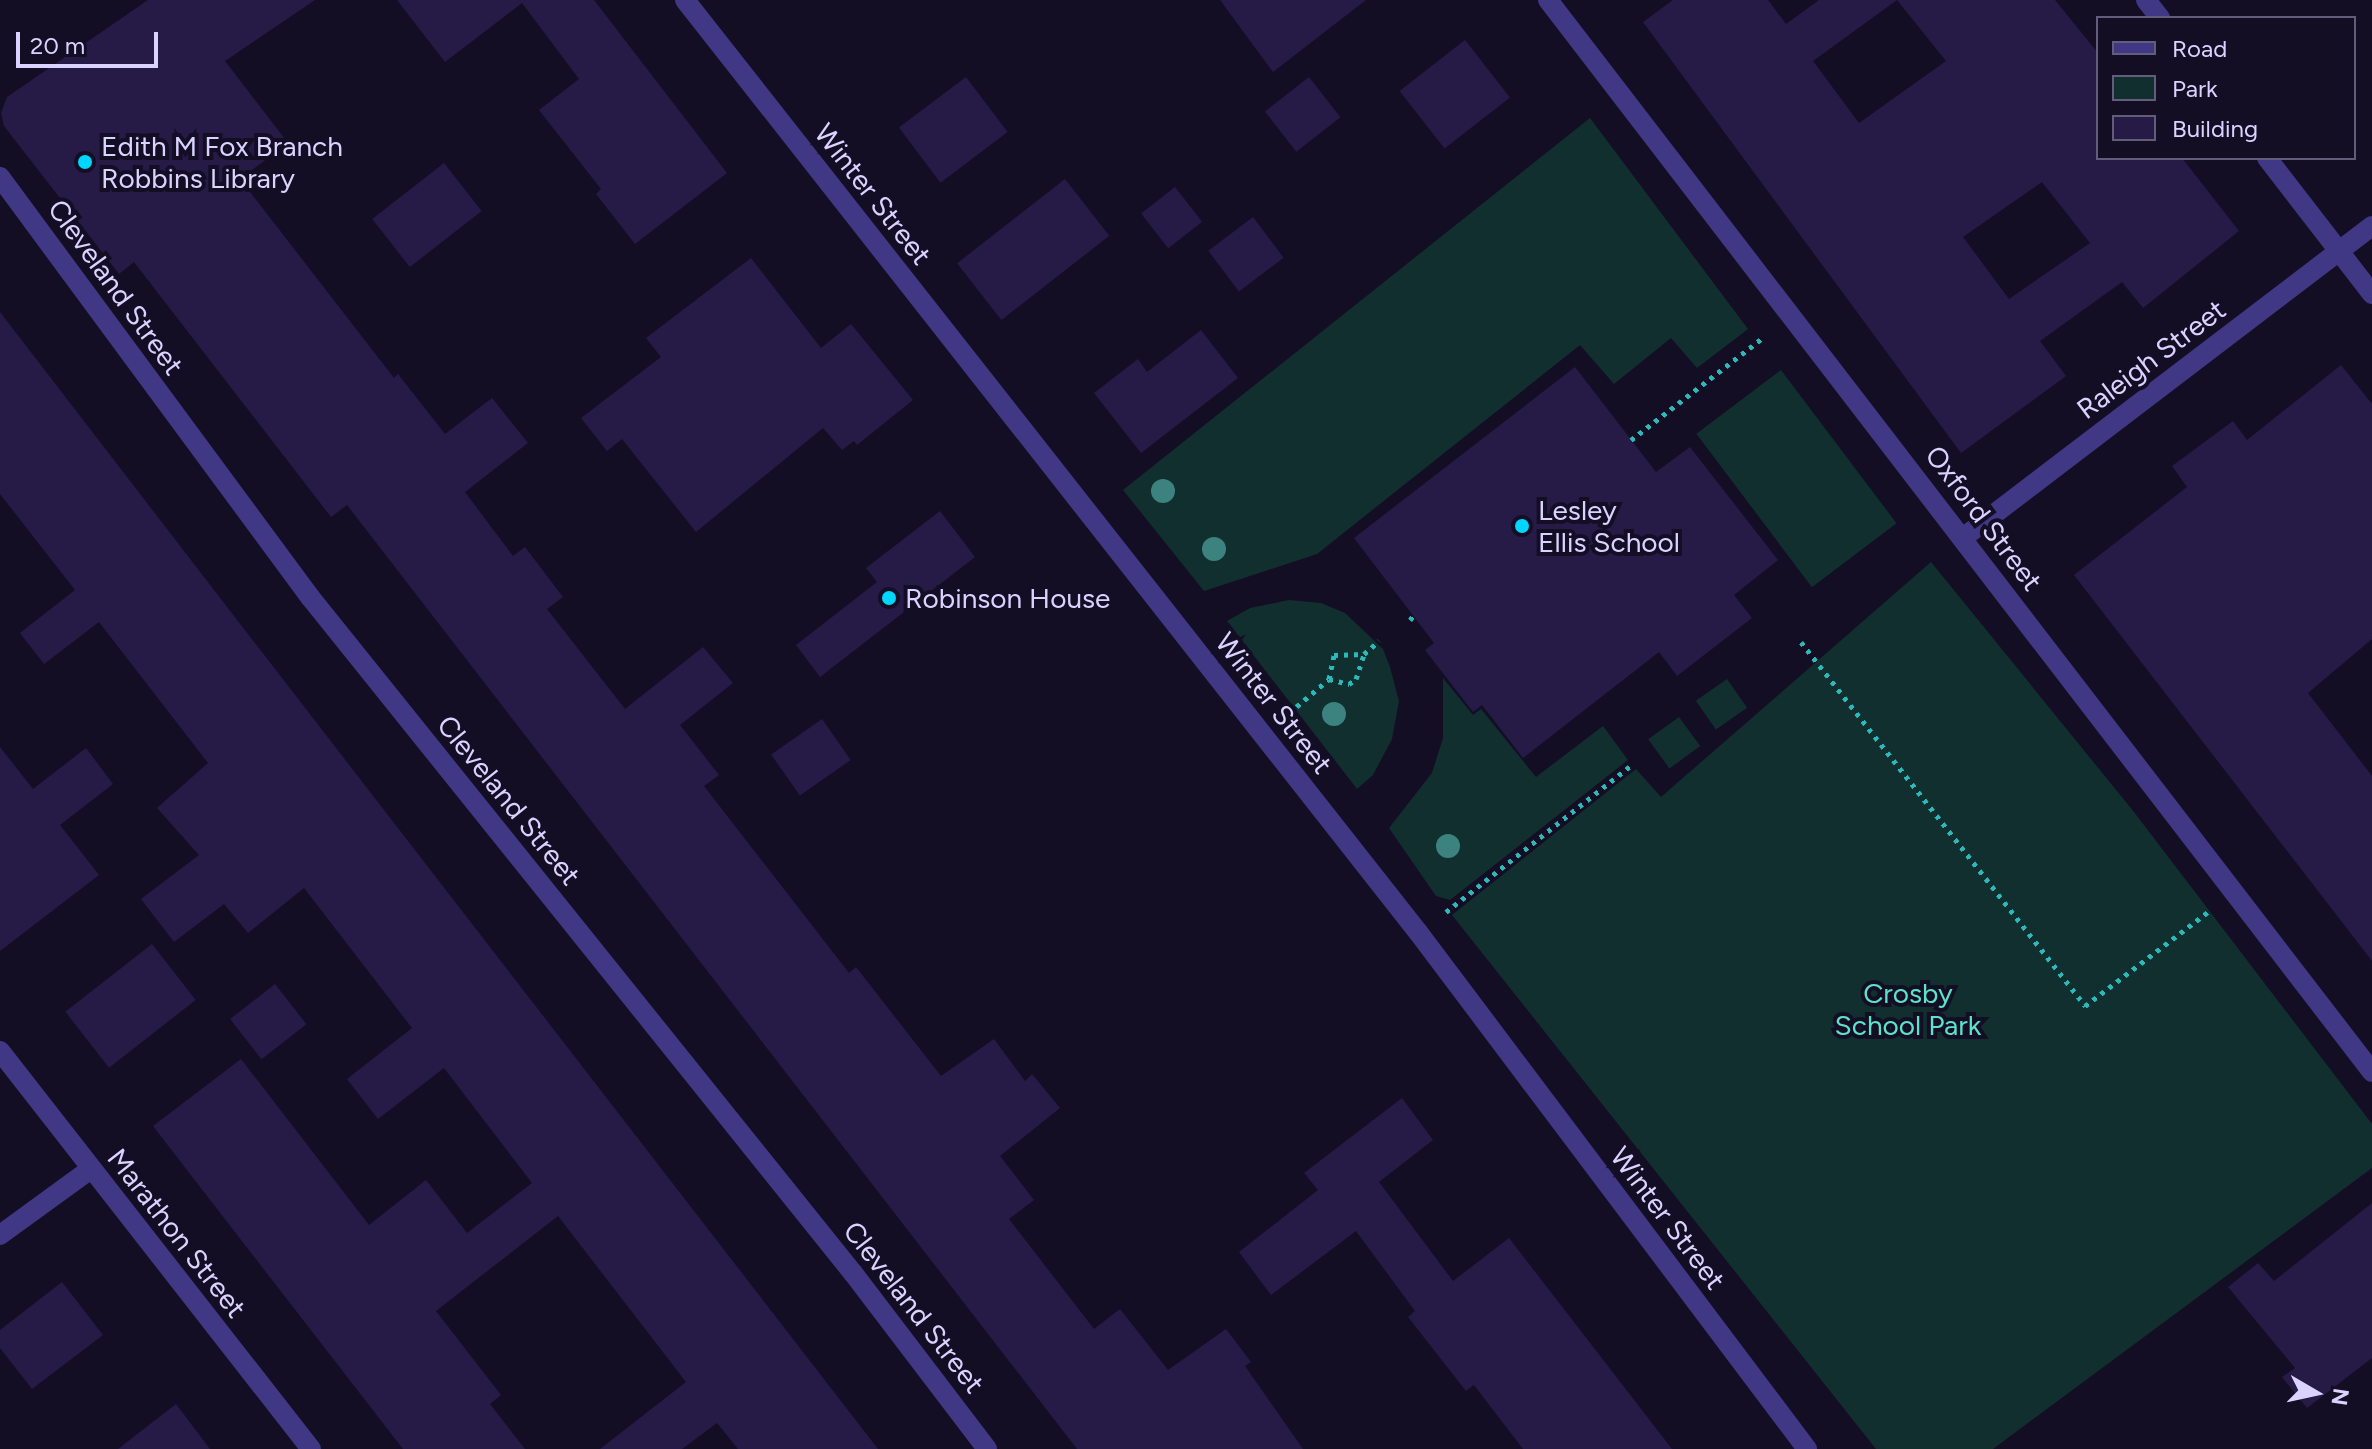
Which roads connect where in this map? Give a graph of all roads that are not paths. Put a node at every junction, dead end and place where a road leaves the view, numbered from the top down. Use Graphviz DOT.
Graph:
graph roads {
  1 [pos="685,0"];
  2 [pos="1548,0"];
  3 [pos="2146,0"];
  4 [pos="2158,16"];
  5 [pos="2269,160"];
  6 [pos="0,177"];
  7 [pos="2372,226"];
  8 [pos="2339,251"];
  9 [pos="2372,294"];
  10 [pos="1964,537"];
  11 [pos="0,1051"];
  12 [pos="2372,1072"];
  13 [pos="91,1169"];
  14 [pos="0,1235"];
  15 [pos="311,1449"];
  16 [pos="987,1449"];
  17 [pos="1807,1449"];
  1 -- 17 [label="street, Winter Street"];
  2 -- 10 [label="street, Oxford Street"];
  3 -- 4 [label="street"];
  5 -- 8 [label="street"];
  6 -- 16 [label="street, Cleveland Street"];
  7 -- 8 [label="street, Raleigh Street"];
  8 -- 9 [label="street"];
  8 -- 10 [label="street, Raleigh Street"];
  10 -- 12 [label="street, Oxford Street"];
  11 -- 13 [label="street, Marathon Street"];
  13 -- 14 [label="street"];
  13 -- 15 [label="street, Marathon Street"];
}
